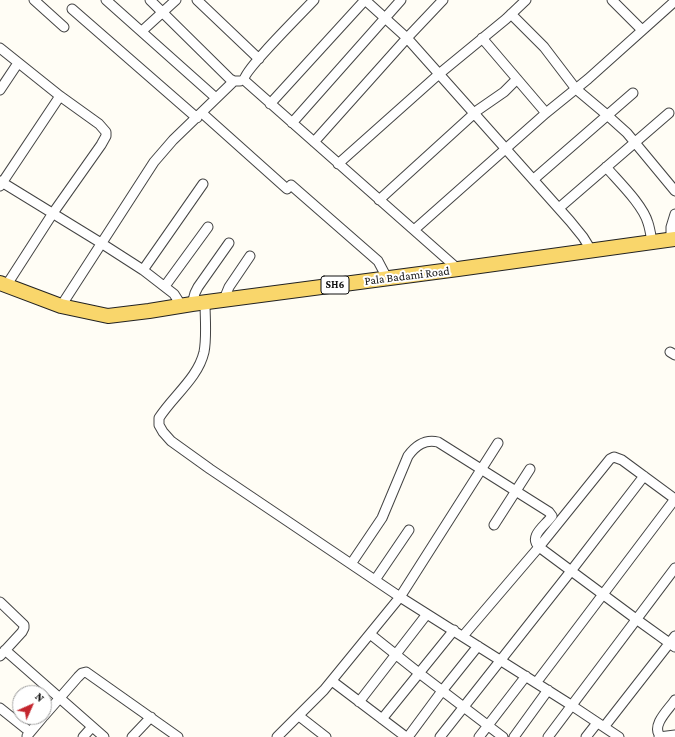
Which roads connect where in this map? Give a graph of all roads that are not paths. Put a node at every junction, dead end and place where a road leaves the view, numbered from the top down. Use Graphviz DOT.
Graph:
graph roads {
  1 [pos="34,0"];
  2 [pos="106,0"];
  3 [pos="150,0"];
  4 [pos="176,0"];
  5 [pos="197,0"];
  6 [pos="314,0"];
  7 [pos="444,0"];
  8 [pos="526,0"];
  9 [pos="397,1"];
  10 [pos="675,1"];
  11 [pos="617,2"];
  12 [pos="72,9"];
  13 [pos="163,13"];
  14 [pos="511,14"];
  15 [pos="384,17"];
  16 [pos="64,27"];
  17 [pos="642,30"];
  18 [pos="142,32"];
  19 [pos="407,38"];
  20 [pos="482,38"];
  21 [pos="0,48"];
  22 [pos="259,59"];
  23 [pos="18,63"];
  24 [pos="440,74"];
  25 [pos="517,79"];
  26 [pos="244,80"];
  27 [pos="234,81"];
  28 [pos="576,89"];
  29 [pos="0,90"];
  30 [pos="633,92"];
  31 [pos="60,96"];
  32 [pos="216,98"];
  33 [pos="270,104"];
  34 [pos="475,113"];
  35 [pos="546,113"];
  36 [pos="669,113"];
  37 [pos="199,115"];
  38 [pos="607,115"];
  39 [pos="292,123"];
  40 [pos="314,142"];
  41 [pos="635,143"];
  42 [pos="507,148"];
  43 [pos="338,164"];
  44 [pos="606,167"];
  45 [pos="534,179"];
  46 [pos="1,183"];
  47 [pos="203,184"];
  48 [pos="675,191"];
  49 [pos="380,200"];
  50 [pos="559,208"];
  51 [pos="53,213"];
  52 [pos="675,214"];
  53 [pos="208,227"];
  54 [pos="414,230"];
  55 [pos="673,239"];
  56 [pos="652,242"];
  57 [pos="101,243"];
  58 [pos="230,243"];
  59 [pos="591,250"];
  60 [pos="250,256"];
  61 [pos="458,269"];
  62 [pos="143,270"];
  63 [pos="387,278"];
  64 [pos="3,284"];
  65 [pos="165,286"];
  66 [pos="224,299"];
  67 [pos="193,304"];
  68 [pos="61,306"];
  69 [pos="498,443"];
  70 [pos="481,470"];
  71 [pos="530,470"];
  72 [pos="644,476"];
  73 [pos="516,491"];
  74 [pos="675,499"];
  75 [pos="494,525"];
  76 [pos="409,530"];
  77 [pos="539,547"];
  78 [pos="351,564"];
  79 [pos="675,568"];
  80 [pos="571,571"];
  81 [pos="375,580"];
  82 [pos="603,595"];
  83 [pos="400,596"];
  84 [pos="0,602"];
  85 [pos="427,614"];
  86 [pos="636,619"];
  87 [pos="454,630"];
  88 [pos="370,634"];
  89 [pos="464,636"];
  90 [pos="673,642"];
  91 [pos="478,646"];
  92 [pos="3,653"];
  93 [pos="396,655"];
  94 [pos="502,661"];
  95 [pos="419,673"];
  96 [pos="526,676"];
  97 [pos="332,681"];
  98 [pos="536,683"];
  99 [pos="548,690"];
  100 [pos="442,691"];
  101 [pos="60,698"];
  102 [pos="675,700"];
  103 [pos="359,702"];
  104 [pos="571,705"];
  105 [pos="52,707"];
  106 [pos="0,708"];
  107 [pos="464,708"];
  108 [pos="298,716"];
  109 [pos="151,717"];
  110 [pos="382,719"];
  111 [pos="36,725"];
  112 [pos="488,725"];
  113 [pos="601,725"];
  114 [pos="92,727"];
  115 [pos="28,734"];
  116 [pos="675,735"];
  117 [pos="660,736"];
  118 [pos="84,737"];
  119 [pos="104,737"];
  120 [pos="132,737"];
  121 [pos="178,737"];
  122 [pos="277,737"];
  123 [pos="326,737"];
  124 [pos="407,737"];
  125 [pos="440,737"];
  126 [pos="478,737"];
  127 [pos="503,737"];
  128 [pos="514,737"];
  129 [pos="548,737"];
  130 [pos="586,737"];
  131 [pos="618,737"];
  1 -- 16 [label="street"];
  2 -- 18 [label="street"];
  3 -- 13 [label="street"];
  4 -- 13 [label="street"];
  5 -- 22 [label="street"];
  6 -- 22 [label="street"];
  7 -- 19 [label="street"];
  8 -- 14 [label="street"];
  9 -- 15 [label="street"];
  10 -- 17 [label="street"];
  11 -- 17 [label="street"];
  12 -- 37 [label="street"];
  13 -- 18 [label="street"];
  13 -- 27 [label="street"];
  14 -- 20 [label="street"];
  14 -- 28 [label="street"];
  15 -- 19 [label="street"];
  15 -- 33 [label="street"];
  15 -- 39 [label="street"];
  17 -- 28 [label="street"];
  18 -- 32 [label="street"];
  19 -- 24 [label="street"];
  19 -- 40 [label="street"];
  20 -- 24 [label="street"];
  20 -- 25 [label="street"];
  21 -- 23 [label="street"];
  22 -- 26 [label="street"];
  23 -- 29 [label="street"];
  23 -- 31 [label="street"];
  24 -- 34 [label="street"];
  24 -- 43 [label="street"];
  25 -- 34 [label="street"];
  25 -- 35 [label="street"];
  26 -- 27 [label="street"];
  26 -- 33 [label="street"];
  27 -- 32 [label="street"];
  28 -- 35 [label="street"];
  28 -- 38 [label="street"];
  30 -- 38 [label="street"];
  31 -- 46 [label="street"];
  31 -- 51 [label="street"];
  32 -- 37 [label="street"];
  33 -- 39 [label="street"];
  34 -- 42 [label="street"];
  34 -- 49 [label="street"];
  35 -- 42 [label="street"];
  36 -- 41 [label="street"];
  37 -- 57 [label="street"];
  37 -- 63 [label="street"];
  38 -- 41 [label="street"];
  38 -- 45 [label="street"];
  39 -- 40 [label="street"];
  40 -- 43 [label="street"];
  41 -- 44 [label="street"];
  41 -- 48 [label="street"];
  42 -- 45 [label="street"];
  42 -- 54 [label="street"];
  43 -- 49 [label="street"];
  44 -- 50 [label="street"];
  44 -- 56 [label="street"];
  45 -- 50 [label="street"];
  46 -- 51 [label="street"];
  47 -- 62 [label="street"];
  49 -- 54 [label="street"];
  50 -- 59 [label="street"];
  51 -- 57 [label="street"];
  51 -- 64 [label="street"];
  52 -- 55 [label="street"];
  53 -- 65 [label="street"];
  54 -- 61 [label="street"];
  55 -- 56 [label="main road, Pala Badami Road / SH6"];
  56 -- 59 [label="main road, Pala Badami Road / SH6"];
  57 -- 62 [label="street"];
  57 -- 68 [label="street"];
  58 -- 67 [label="street"];
  59 -- 61 [label="main road, Pala Badami Road / SH6"];
  60 -- 66 [label="street"];
  61 -- 63 [label="main road, Pala Badami Road / SH6"];
  62 -- 65 [label="street"];
  63 -- 66 [label="main road, Pala Badami Road / SH6"];
  64 -- 68 [label="main road, Pala Badami Road / SH6"];
  65 -- 67 [label="street"];
  66 -- 67 [label="main road, Pala Badami Road / SH6"];
  67 -- 68 [label="main road, Pala Badami Road / SH6"];
  67 -- 78 [label="street"];
  69 -- 70 [label="street"];
  70 -- 73 [label="street"];
  70 -- 78 [label="street"];
  70 -- 83 [label="street"];
  71 -- 73 [label="street"];
  72 -- 74 [label="street"];
  72 -- 77 [label="street"];
  72 -- 80 [label="street"];
  73 -- 75 [label="street"];
  73 -- 77 [label="street"];
  74 -- 82 [label="street"];
  76 -- 81 [label="street"];
  77 -- 80 [label="street"];
  77 -- 89 [label="street"];
  78 -- 81 [label="street"];
  79 -- 86 [label="street"];
  80 -- 82 [label="street"];
  80 -- 94 [label="street"];
  81 -- 83 [label="street"];
  82 -- 86 [label="street"];
  82 -- 98 [label="street"];
  83 -- 85 [label="street"];
  83 -- 88 [label="street"];
  84 -- 92 [label="street"];
  85 -- 87 [label="street"];
  85 -- 93 [label="street"];
  86 -- 90 [label="street"];
  86 -- 104 [label="street"];
  87 -- 89 [label="street"];
  87 -- 95 [label="street"];
  88 -- 93 [label="street"];
  88 -- 97 [label="street"];
  89 -- 91 [label="street"];
  90 -- 113 [label="street"];
  91 -- 94 [label="street"];
  91 -- 100 [label="street"];
  92 -- 101 [label="street"];
  93 -- 95 [label="street"];
  93 -- 103 [label="street"];
  94 -- 96 [label="street"];
  94 -- 107 [label="street"];
  95 -- 100 [label="street"];
  95 -- 110 [label="street"];
  96 -- 98 [label="street"];
  96 -- 112 [label="street"];
  97 -- 103 [label="street"];
  97 -- 108 [label="street"];
  98 -- 99 [label="street"];
  99 -- 104 [label="street"];
  99 -- 128 [label="street"];
  100 -- 107 [label="street"];
  100 -- 124 [label="street"];
  101 -- 105 [label="street"];
  101 -- 109 [label="street"];
  101 -- 114 [label="street"];
  102 -- 117 [label="street"];
  103 -- 110 [label="street"];
  104 -- 113 [label="street"];
  104 -- 129 [label="street"];
  106 -- 115 [label="street"];
  107 -- 112 [label="street"];
  107 -- 125 [label="street"];
  108 -- 122 [label="street"];
  108 -- 123 [label="street"];
  109 -- 120 [label="street"];
  109 -- 121 [label="street"];
  110 -- 124 [label="street"];
  111 -- 115 [label="street"];
  112 -- 126 [label="street"];
  112 -- 127 [label="street"];
  113 -- 130 [label="street"];
  113 -- 131 [label="street"];
  114 -- 118 [label="street"];
  114 -- 119 [label="street"];
  116 -- 117 [label="street"];
}
